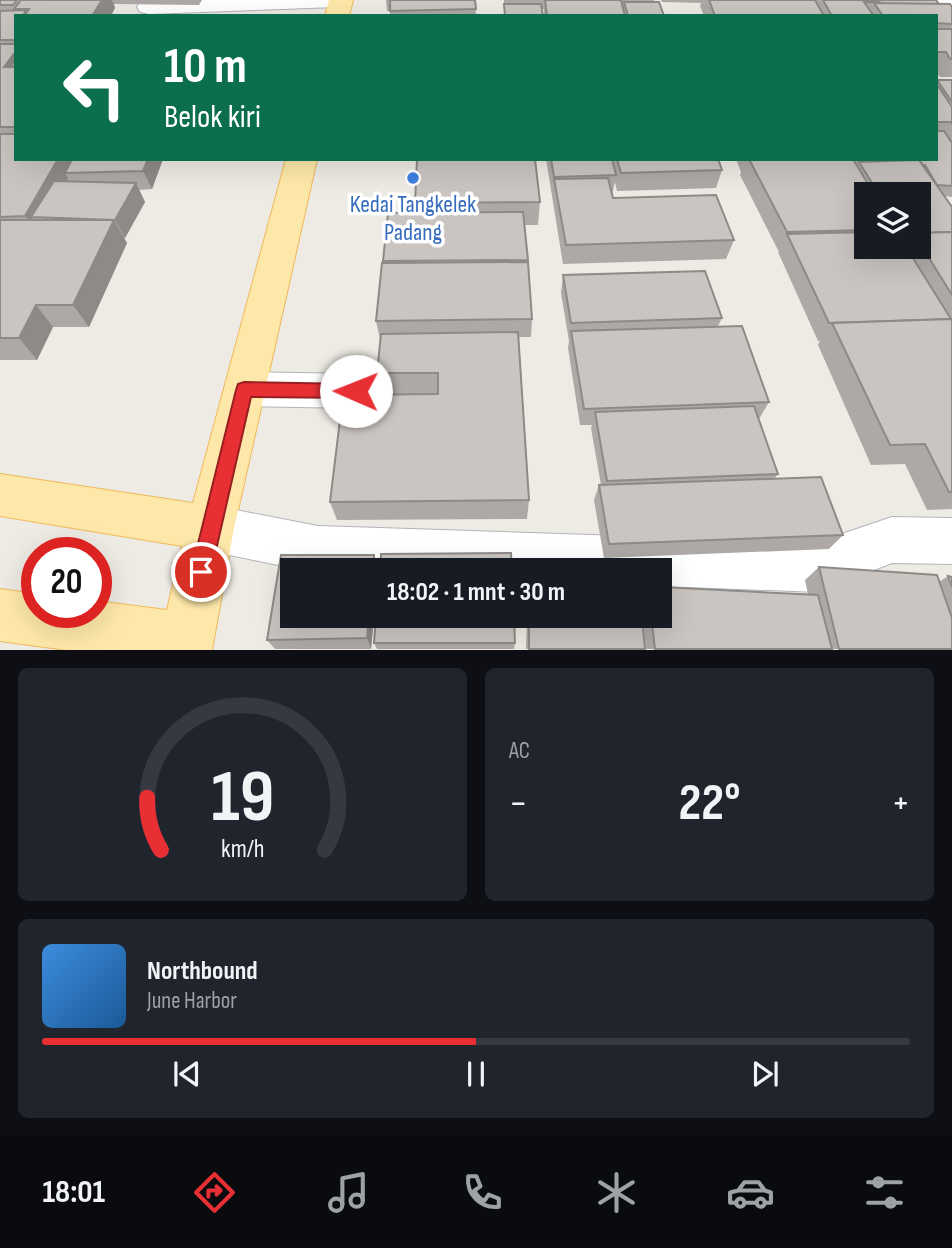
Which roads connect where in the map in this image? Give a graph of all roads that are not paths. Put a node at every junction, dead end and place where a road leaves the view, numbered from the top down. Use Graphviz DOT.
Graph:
graph roads {
  1 [pos="339,0"];
  2 [pos="944,0"];
  3 [pos="149,7"];
  4 [pos="952,8"];
  5 [pos="301,161"];
  6 [pos="244,390"];
  7 [pos="356,391"];
  8 [pos="0,495"];
  9 [pos="210,528"];
  10 [pos="952,541"];
  11 [pos="0,615"];
  12 [pos="186,644"];
  1 -- 3 [label="street"];
  2 -- 4 [label="street"];
  5 -- 6 [label="main road"];
  6 -- 7 [label="street"];
  6 -- 9 [label="main road"];
  8 -- 9 [label="main road"];
  9 -- 10 [label="street"];
  9 -- 12 [label="main road"];
  11 -- 12 [label="main road"];
}
